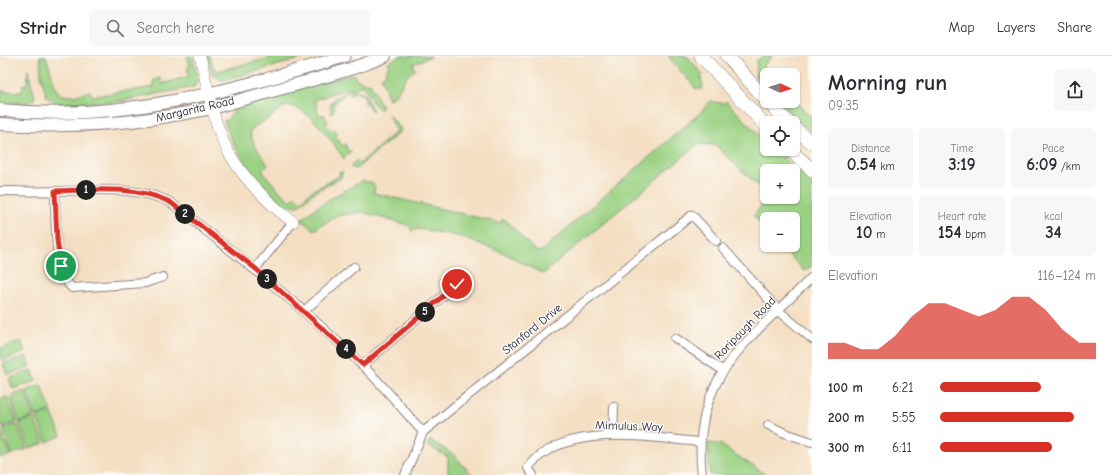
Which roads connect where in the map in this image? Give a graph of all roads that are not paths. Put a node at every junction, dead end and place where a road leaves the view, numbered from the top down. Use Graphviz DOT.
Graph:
graph roads {
  1 [pos="200,56"];
  2 [pos="344,56"];
  3 [pos="385,56"];
  4 [pos="701,56"];
  5 [pos="727,56"];
  6 [pos="365,60"];
  7 [pos="760,93"];
  8 [pos="209,94"];
  9 [pos="213,107"];
  10 [pos="774,108"];
  11 [pos="0,110"];
  12 [pos="782,116"];
  13 [pos="760,119"];
  14 [pos="0,124"];
  15 [pos="800,133"];
  16 [pos="812,143"];
  17 [pos="797,156"];
  18 [pos="812,170"];
  19 [pos="0,191"];
  20 [pos="55,191"];
  21 [pos="293,222"];
  22 [pos="716,241"];
  23 [pos="723,248"];
  24 [pos="354,267"];
  25 [pos="256,269"];
  26 [pos="163,277"];
  27 [pos="812,277"];
  28 [pos="457,284"];
  29 [pos="304,311"];
  30 [pos="779,311"];
  31 [pos="675,338"];
  32 [pos="812,340"];
  33 [pos="363,365"];
  34 [pos="722,370"];
  35 [pos="614,407"];
  36 [pos="768,425"];
  37 [pos="423,432"];
  38 [pos="613,435"];
  39 [pos="700,442"];
  40 [pos="812,442"];
  41 [pos="405,475"];
  42 [pos="533,475"];
  43 [pos="702,475"];
  1 -- 8 [label="street"];
  2 -- 8 [label="main road, Margarita Road"];
  3 -- 6 [label="main road, Margarita Road"];
  4 -- 13 [label="main road"];
  5 -- 7 [label="main road"];
  6 -- 9 [label="main road, Margarita Road"];
  8 -- 9 [label="street"];
  8 -- 11 [label="main road, Margarita Road"];
  9 -- 14 [label="main road, Margarita Road"];
  9 -- 21 [label="street"];
  10 -- 12 [label="main road"];
  15 -- 16 [label="main road"];
  17 -- 18 [label="main road"];
  19 -- 20 [label="street"];
  20 -- 25 [label="street"];
  20 -- 26 [label="street"];
  21 -- 25 [label="street"];
  22 -- 37 [label="street, Stanford Drive"];
  23 -- 30 [label="street"];
  24 -- 29 [label="street"];
  25 -- 29 [label="street"];
  27 -- 30 [label="street, Roripaugh Road"];
  28 -- 33 [label="street"];
  29 -- 33 [label="street"];
  30 -- 32 [label="street"];
  30 -- 34 [label="street, Roripaugh Road"];
  31 -- 34 [label="street"];
  33 -- 37 [label="street"];
  34 -- 39 [label="street, Roripaugh Road"];
  35 -- 38 [label="street"];
  36 -- 40 [label="street"];
  37 -- 41 [label="street, Stanford Drive"];
  38 -- 39 [label="street, Mimulus Way"];
  38 -- 42 [label="street, Mimulus Way"];
  39 -- 43 [label="street, Roripaugh Road"];
}
